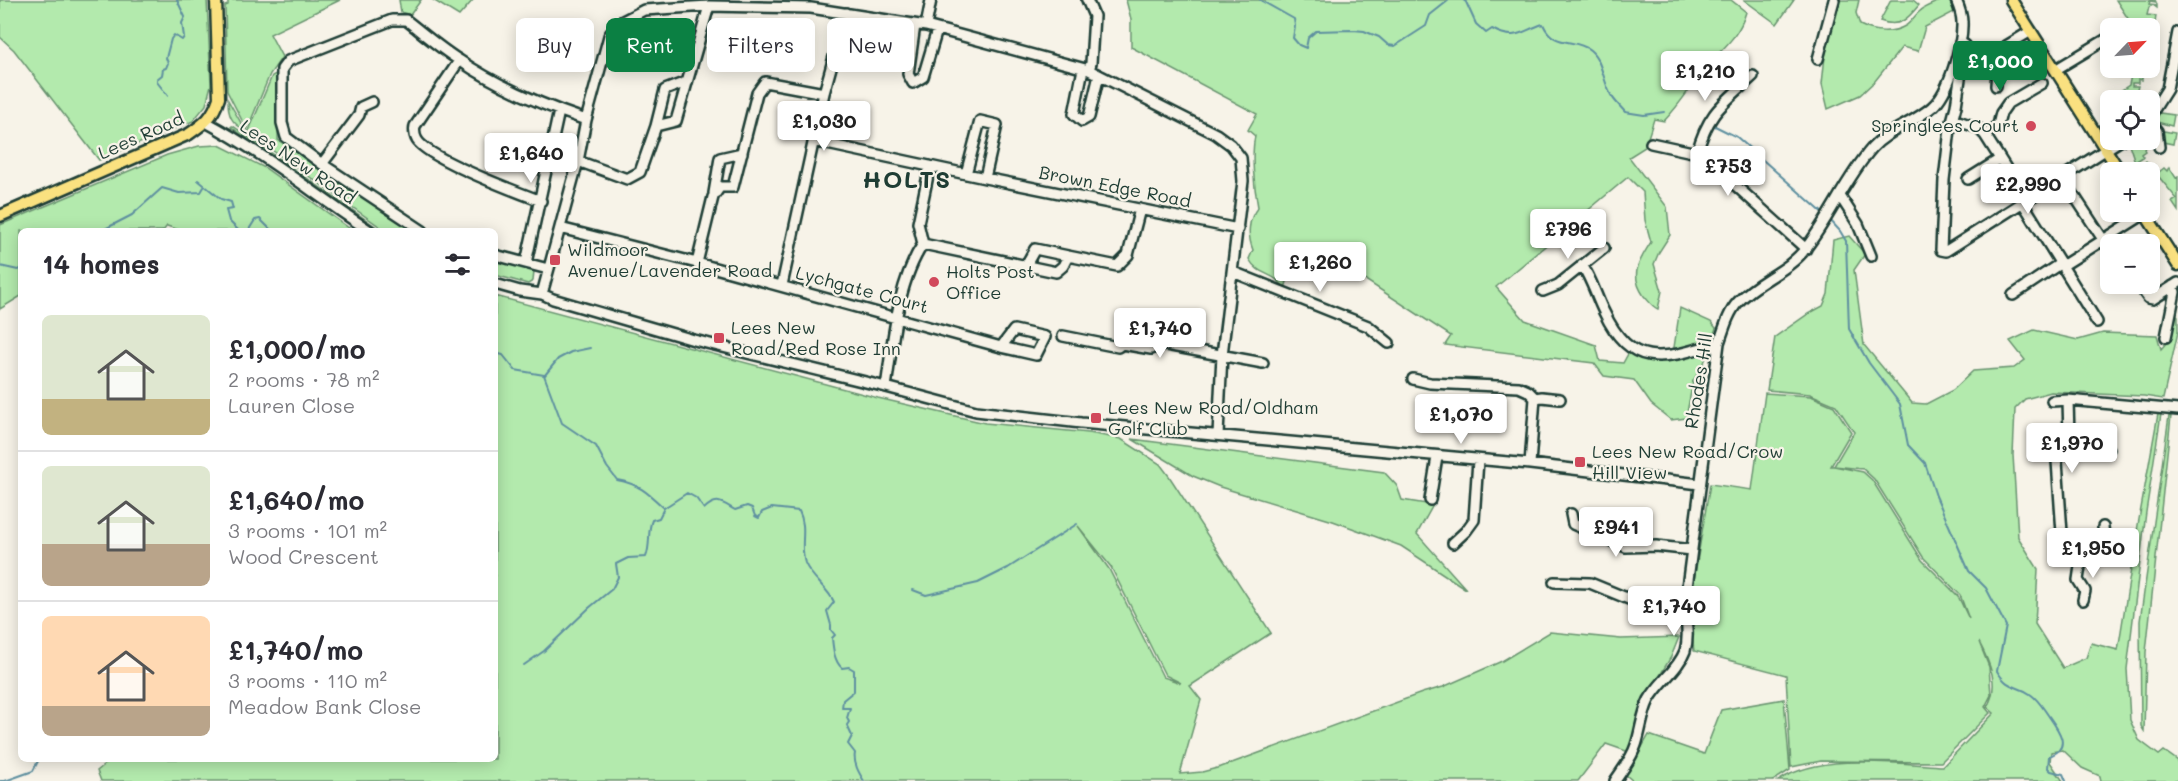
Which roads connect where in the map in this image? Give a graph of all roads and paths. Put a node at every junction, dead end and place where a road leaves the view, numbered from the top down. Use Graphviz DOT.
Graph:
graph roads {
  1 [pos="216,0"];
  2 [pos="932,0"];
  3 [pos="1087,0"];
  4 [pos="1834,0"];
  5 [pos="1956,0"];
  6 [pos="2011,0"];
  7 [pos="811,4"];
  8 [pos="709,6"];
  9 [pos="846,13"];
  10 [pos="915,25"];
  11 [pos="926,26"];
  12 [pos="937,30"];
  13 [pos="2031,31"];
  14 [pos="2178,32"];
  15 [pos="1960,42"];
  16 [pos="2100,43"];
  17 [pos="1818,59"];
  18 [pos="459,60"];
  19 [pos="1086,70"];
  20 [pos="2055,70"];
  21 [pos="1099,75"];
  22 [pos="1753,76"];
  23 [pos="686,82"];
  24 [pos="2042,83"];
  25 [pos="1996,86"];
  26 [pos="824,93"];
  27 [pos="2160,101"];
  28 [pos="372,102"];
  29 [pos="559,111"];
  30 [pos="1953,119"];
  31 [pos="586,120"];
  32 [pos="206,122"];
  33 [pos="656,126"];
  34 [pos="1985,135"];
  35 [pos="813,141"];
  36 [pos="2100,141"];
  37 [pos="1651,143"];
  38 [pos="2103,150"];
  39 [pos="742,153"];
  40 [pos="1697,153"];
  41 [pos="578,161"];
  42 [pos="2002,162"];
  43 [pos="322,164"];
  44 [pos="930,166"];
  45 [pos="966,174"];
  46 [pos="2062,177"];
  47 [pos="985,178"];
  48 [pos="1968,179"];
  49 [pos="714,197"];
  50 [pos="541,201"];
  51 [pos="1837,201"];
  52 [pos="2024,201"];
  53 [pos="1140,209"];
  54 [pos="0,216"];
  55 [pos="2130,222"];
  56 [pos="2151,222"];
  57 [pos="366,228"];
  58 [pos="418,228"];
  59 [pos="560,228"];
  60 [pos="1238,229"];
  61 [pos="2100,234"];
  62 [pos="2113,234"];
  63 [pos="2100,242"];
  64 [pos="923,244"];
  65 [pos="1604,248"];
  66 [pos="1806,249"];
  67 [pos="498,256"];
  68 [pos="1068,256"];
  69 [pos="1871,256"];
  70 [pos="698,262"];
  71 [pos="526,263"];
  72 [pos="2062,264"];
  73 [pos="1026,265"];
  74 [pos="2178,265"];
  75 [pos="1582,266"];
  76 [pos="548,268"];
  77 [pos="1233,272"];
  78 [pos="498,285"];
  79 [pos="782,285"];
  80 [pos="2176,285"];
  81 [pos="1543,291"];
  82 [pos="543,294"];
  83 [pos="2145,294"];
  84 [pos="2013,295"];
  85 [pos="897,317"];
  86 [pos="2097,322"];
  87 [pos="1064,336"];
  88 [pos="2166,337"];
  89 [pos="1389,343"];
  90 [pos="1719,343"];
  91 [pos="1001,347"];
  92 [pos="1222,356"];
  93 [pos="1263,363"];
  94 [pos="1413,380"];
  95 [pos="886,387"];
  96 [pos="1534,398"];
  97 [pos="1560,399"];
  98 [pos="2068,400"];
  99 [pos="2052,401"];
  100 [pos="2178,410"];
  101 [pos="1218,435"];
  102 [pos="2069,437"];
  103 [pos="2109,450"];
  104 [pos="1437,457"];
  105 [pos="1478,460"];
  106 [pos="1530,464"];
  107 [pos="1700,484"];
  108 [pos="1430,500"];
  109 [pos="1571,514"];
  110 [pos="2103,527"];
  111 [pos="1453,543"];
  112 [pos="1692,550"];
  113 [pos="2082,553"];
  114 [pos="1554,582"];
  115 [pos="2084,600"];
  116 [pos="1684,610"];
  117 [pos="1615,781"];
  1 -- 32 [label="main road"];
  2 -- 11 [label="street"];
  3 -- 19 [label="street"];
  4 -- 17 [label="street"];
  5 -- 15 [label="street"];
  6 -- 13 [label="main road"];
  7 -- 8 [label="street"];
  7 -- 9 [label="street"];
  8 -- 23 [label="street"];
  8 -- 31 [label="street"];
  9 -- 10 [label="street"];
  9 -- 26 [label="street"];
  10 -- 11 [label="street"];
  10 -- 12 [label="street"];
  11 -- 12 [label="street"];
  12 -- 19 [label="street"];
  13 -- 20 [label="main road"];
  13 -- 25 [label="street"];
  14 -- 27 [label="street"];
  15 -- 30 [label="street"];
  15 -- 51 [label="street, Rhodes Hill"];
  16 -- 20 [label="street"];
  18 -- 29 [label="street"];
  18 -- 43 [label="street"];
  18 -- 50 [label="street"];
  19 -- 21 [label="street"];
  19 -- 21 [label="street"];
  20 -- 36 [label="main road"];
  21 -- 60 [label="street"];
  22 -- 40 [label="street"];
  23 -- 33 [label="street"];
  23 -- 33 [label="street"];
  24 -- 34 [label="street"];
  26 -- 35 [label="street"];
  26 -- 39 [label="street"];
  28 -- 43 [label="street"];
  29 -- 31 [label="street"];
  29 -- 50 [label="street"];
  30 -- 34 [label="street"];
  30 -- 52 [label="street"];
  31 -- 41 [label="street"];
  32 -- 54 [label="main road, Lees Road"];
  32 -- 57 [label="street, Lees New Road"];
  33 -- 41 [label="street"];
  34 -- 42 [label="street"];
  35 -- 44 [label="street, Brown Edge Road"];
  35 -- 79 [label="street"];
  37 -- 40 [label="street"];
  38 -- 46 [label="street"];
  39 -- 49 [label="street"];
  39 -- 49 [label="street"];
  40 -- 66 [label="street"];
  41 -- 59 [label="street"];
  42 -- 48 [label="street"];
  42 -- 52 [label="street"];
  43 -- 58 [label="street"];
  44 -- 45 [label="street, Brown Edge Road"];
  44 -- 64 [label="street"];
  45 -- 47 [label="street, Brown Edge Road"];
  45 -- 47 [label="street"];
  46 -- 52 [label="street"];
  46 -- 61 [label="street"];
  47 -- 53 [label="street, Brown Edge Road"];
  49 -- 70 [label="street"];
  50 -- 71 [label="street"];
  51 -- 66 [label="street, Rhodes Hill"];
  51 -- 69 [label="street"];
  52 -- 72 [label="street"];
  53 -- 60 [label="street, Brown Edge Road"];
  53 -- 68 [label="street"];
  55 -- 62 [label="street"];
  56 -- 74 [label="main road"];
  59 -- 70 [label="street, Lychgate Court"];
  59 -- 76 [label="street"];
  60 -- 77 [label="street"];
  63 -- 72 [label="street"];
  64 -- 73 [label="street"];
  64 -- 85 [label="street"];
  65 -- 75 [label="street"];
  66 -- 90 [label="street, Rhodes Hill"];
  67 -- 71 [label="street"];
  68 -- 73 [label="street"];
  68 -- 73 [label="street"];
  70 -- 79 [label="street, Lychgate Court"];
  71 -- 76 [label="street"];
  72 -- 84 [label="street"];
  72 -- 86 [label="street"];
  75 -- 81 [label="street"];
  75 -- 90 [label="street"];
  76 -- 82 [label="street"];
  77 -- 89 [label="street"];
  77 -- 92 [label="street"];
  78 -- 82 [label="street"];
  79 -- 85 [label="street, Lychgate Court"];
  80 -- 83 [label="street"];
  80 -- 88 [label="street"];
  82 -- 95 [label="street"];
  85 -- 91 [label="street, Lychgate Court"];
  85 -- 95 [label="street"];
  87 -- 92 [label="street"];
  90 -- 107 [label="street, Rhodes Hill"];
  92 -- 93 [label="street"];
  92 -- 101 [label="street"];
  94 -- 96 [label="street"];
  95 -- 101 [label="street"];
  96 -- 97 [label="street"];
  96 -- 106 [label="street"];
  98 -- 99 [label="street"];
  98 -- 100 [label="street"];
  98 -- 102 [label="street"];
  101 -- 104 [label="street"];
  102 -- 103 [label="street"];
  102 -- 113 [label="street"];
  104 -- 105 [label="street"];
  104 -- 108 [label="street"];
  105 -- 106 [label="street"];
  105 -- 111 [label="street"];
  106 -- 107 [label="street"];
  107 -- 112 [label="street, Rhodes Hill"];
  109 -- 112 [label="street"];
  110 -- 113 [label="street"];
  112 -- 116 [label="street, Rhodes Hill"];
  113 -- 115 [label="street"];
  114 -- 116 [label="street"];
  116 -- 117 [label="street, Rhodes Hill"];
}
